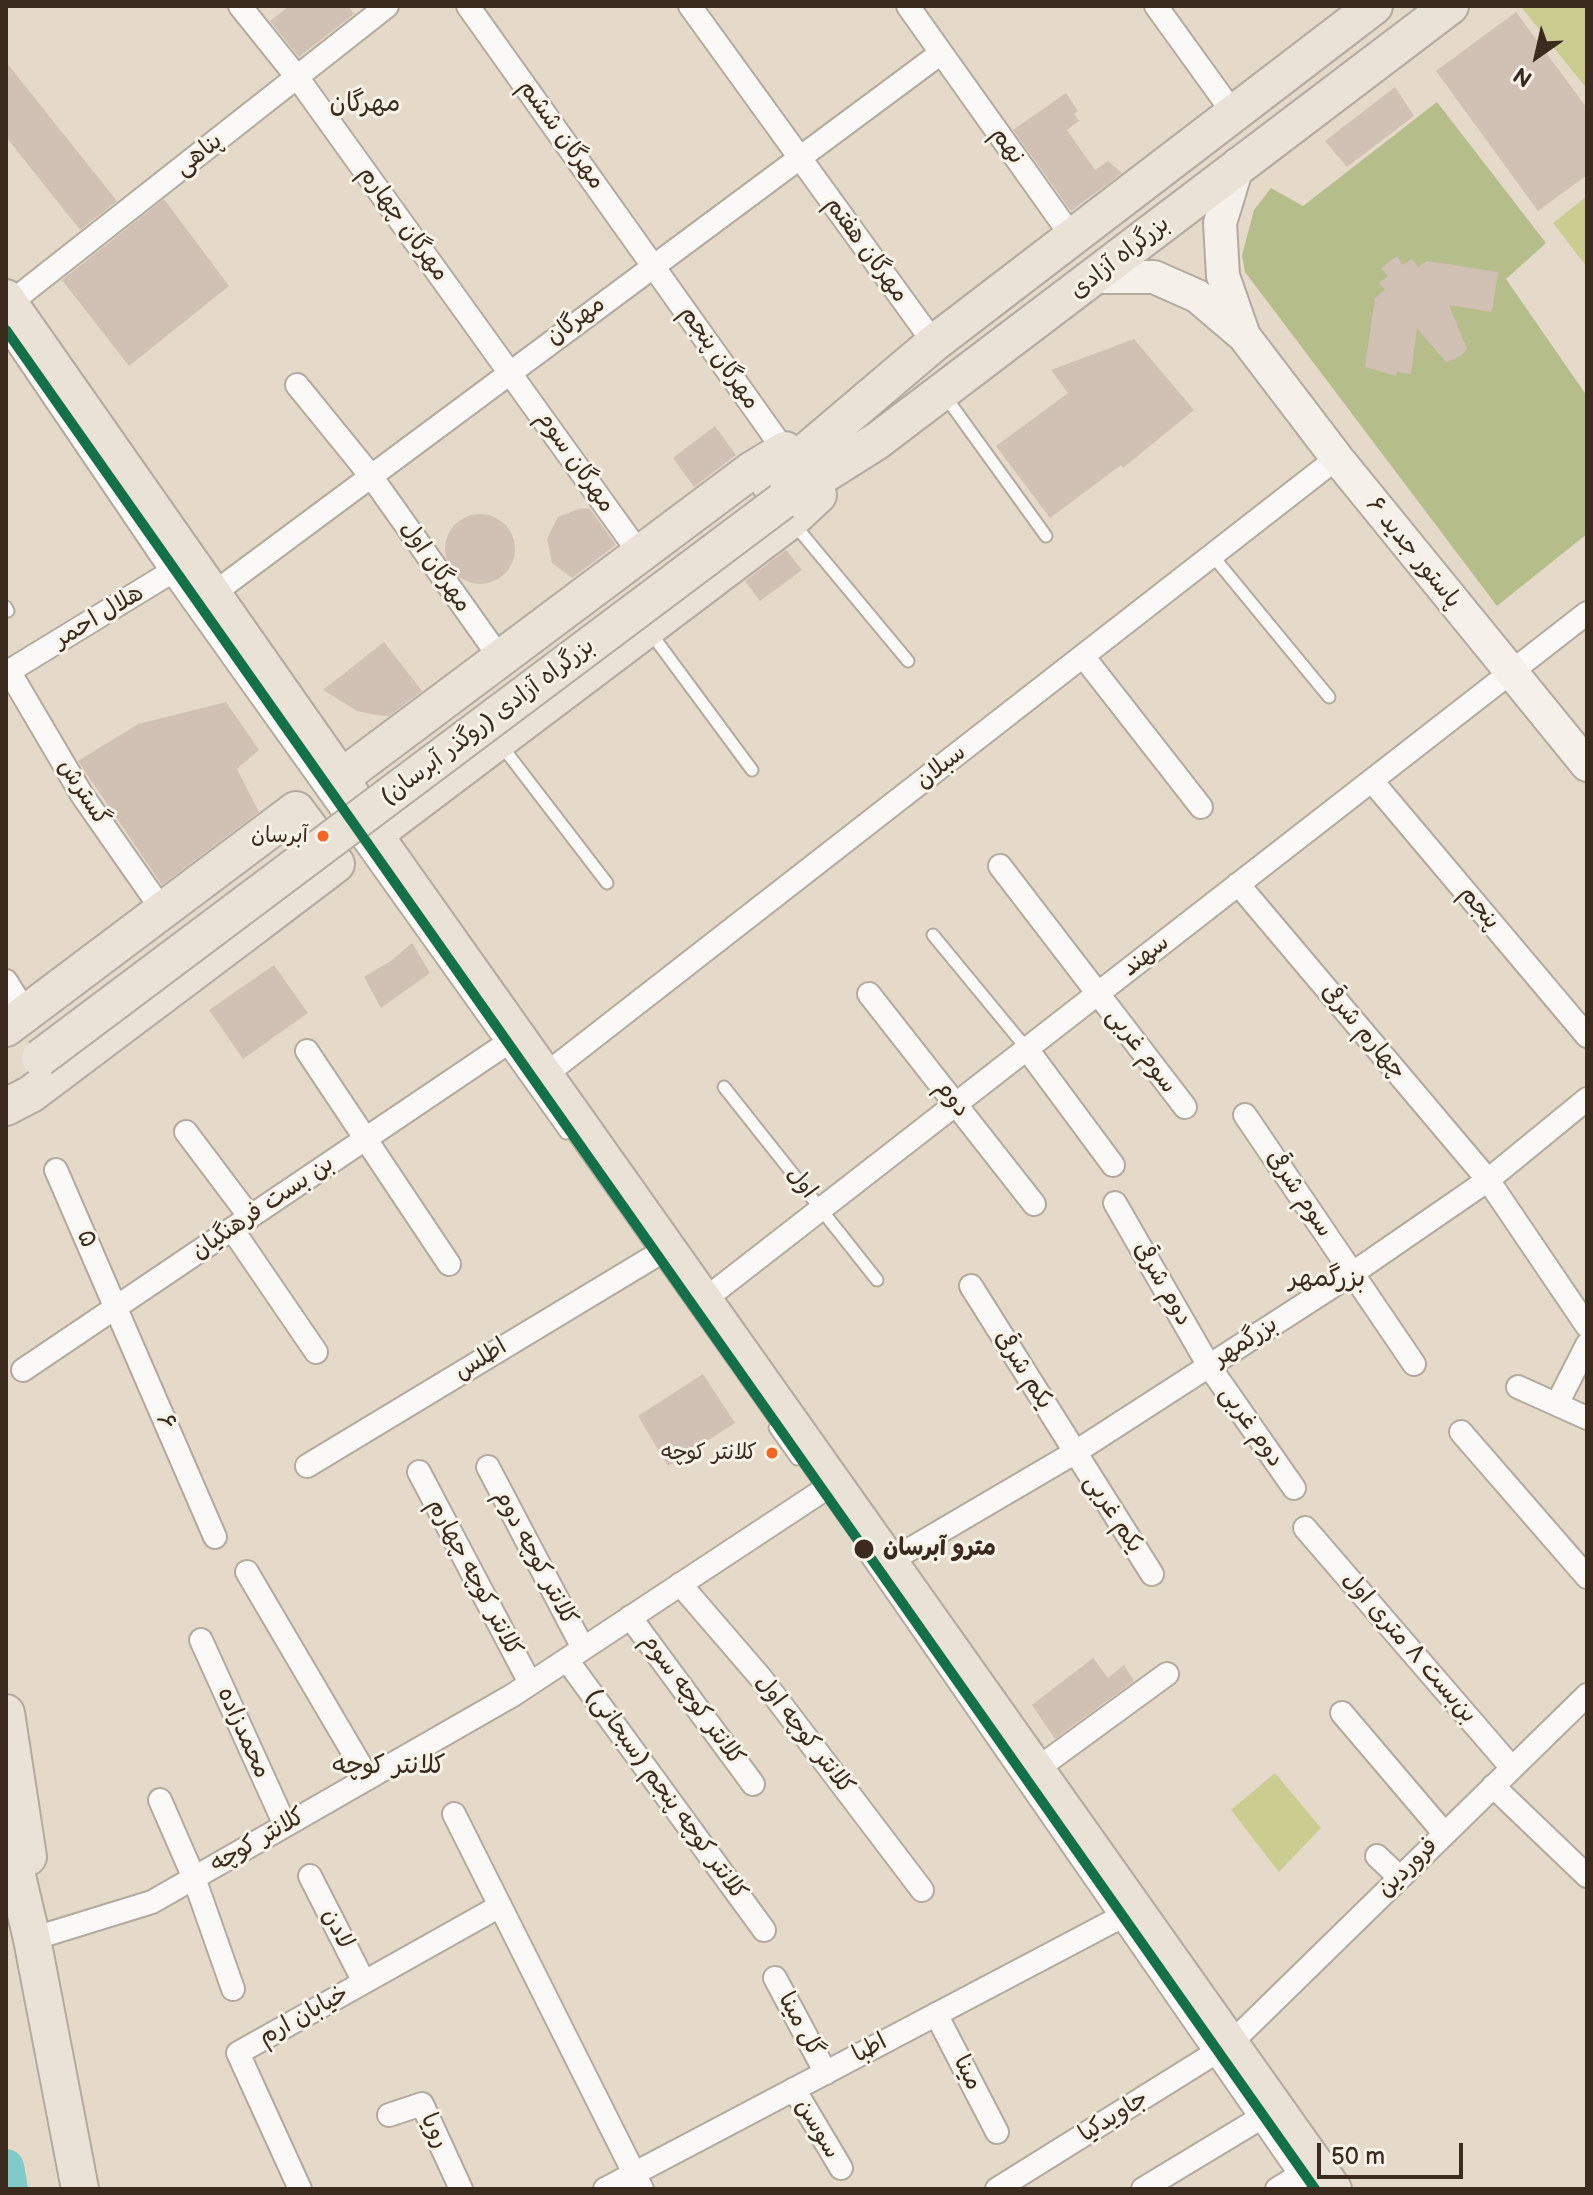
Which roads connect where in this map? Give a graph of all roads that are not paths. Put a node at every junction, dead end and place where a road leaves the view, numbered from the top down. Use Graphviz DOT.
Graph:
graph roads {
  1 [pos="240,6"];
  2 [pos="387,6"];
  3 [pos="468,6"];
  4 [pos="690,6"];
  5 [pos="908,6"];
  6 [pos="1156,6"];
  7 [pos="1374,6"];
  8 [pos="1450,6"];
  9 [pos="941,53"];
  10 [pos="297,77"];
  11 [pos="1234,114"];
  12 [pos="798,156"];
  13 [pos="1238,164"];
  14 [pos="1073,238"];
  15 [pos="654,265"];
  16 [pos="1097,277"];
  17 [pos="7,312"];
  18 [pos="1244,336"];
  19 [pos="934,343"];
  20 [pos="510,370"];
  21 [pos="297,385"];
  22 [pos="942,392"];
  23 [pos="851,410"];
  24 [pos="784,450"];
  25 [pos="1337,458"];
  26 [pos="371,476"];
  27 [pos="781,501"];
  28 [pos="1046,536"];
  29 [pos="640,554"];
  30 [pos="1212,555"];
  31 [pos="179,567"];
  32 [pos="214,593"];
  33 [pos="1587,613"];
  34 [pos="647,629"];
  35 [pos="512,649"];
  36 [pos="1083,656"];
  37 [pos="908,661"];
  38 [pos="8,672"];
  39 [pos="1510,673"];
  40 [pos="566,691"];
  41 [pos="1329,697"];
  42 [pos="498,741"];
  43 [pos="1587,765"];
  44 [pos="752,770"];
  45 [pos="342,777"];
  46 [pos="1372,781"];
  47 [pos="1201,807"];
  48 [pos="375,834"];
  49 [pos="1000,866"];
  50 [pos="221,867"];
  51 [pos="607,883"];
  52 [pos="1238,884"];
  53 [pos="163,911"];
  54 [pos="257,924"];
  55 [pos="933,935"];
  56 [pos="6,981"];
  57 [pos="869,994"];
  58 [pos="1098,994"];
  59 [pos="1587,1036"];
  60 [pos="21,1039"];
  61 [pos="511,1043"];
  62 [pos="1027,1049"];
  63 [pos="307,1051"];
  64 [pos="545,1075"];
  65 [pos="6,1087"];
  66 [pos="724,1087"];
  67 [pos="1587,1099"];
  68 [pos="956,1104"];
  69 [pos="6,1107"];
  70 [pos="1185,1107"];
  71 [pos="1245,1115"];
  72 [pos="186,1132"];
  73 [pos="365,1139"];
  74 [pos="1113,1165"];
  75 [pos="56,1170"];
  76 [pos="1488,1180"];
  77 [pos="1115,1203"];
  78 [pos="1034,1204"];
  79 [pos="821,1209"];
  80 [pos="241,1223"];
  81 [pos="661,1251"];
  82 [pos="449,1264"];
  83 [pos="1353,1273"];
  84 [pos="877,1280"];
  85 [pos="971,1286"];
  86 [pos="704,1300"];
  87 [pos="116,1308"];
  88 [pos="1587,1326"];
  89 [pos="1587,1345"];
  90 [pos="316,1352"];
  91 [pos="1414,1364"];
  92 [pos="1209,1366"];
  93 [pos="23,1370"];
  94 [pos="1518,1387"];
  95 [pos="1558,1402"];
  96 [pos="1587,1418"];
  97 [pos="1461,1432"];
  98 [pos="1074,1453"];
  99 [pos="307,1466"];
  100 [pos="488,1467"];
  101 [pos="419,1472"];
  102 [pos="828,1488"];
  103 [pos="1294,1488"];
  104 [pos="1305,1528"];
  105 [pos="215,1537"];
  106 [pos="890,1561"];
  107 [pos="247,1572"];
  108 [pos="1152,1574"];
  109 [pos="1587,1577"];
  110 [pos="680,1584"];
  111 [pos="630,1617"];
  112 [pos="201,1640"];
  113 [pos="575,1654"];
  114 [pos="1167,1674"];
  115 [pos="530,1683"];
  116 [pos="1587,1695"];
  117 [pos="6,1713"];
  118 [pos="1342,1713"];
  119 [pos="1512,1768"];
  120 [pos="1037,1769"];
  121 [pos="368,1778"];
  122 [pos="753,1784"];
  123 [pos="1493,1786"];
  124 [pos="160,1800"];
  125 [pos="454,1814"];
  126 [pos="285,1825"];
  127 [pos="6,1830"];
  128 [pos="1444,1833"];
  129 [pos="1377,1856"];
  130 [pos="310,1876"];
  131 [pos="1398,1876"];
  132 [pos="1587,1876"];
  133 [pos="194,1878"];
  134 [pos="922,1890"];
  135 [pos="500,1906"];
  136 [pos="1126,1914"];
  137 [pos="764,1930"];
  138 [pos="32,1939"];
  139 [pos="775,1978"];
  140 [pos="364,1982"];
  141 [pos="233,1989"];
  142 [pos="936,2014"];
  143 [pos="1222,2050"];
  144 [pos="826,2073"];
  145 [pos="794,2089"];
  146 [pos="1266,2114"];
  147 [pos="389,2115"];
  148 [pos="997,2132"];
  149 [pos="841,2168"];
  150 [pos="638,2181"];
  151 [pos="1313,2183"];
  152 [pos="80,2189"];
  153 [pos="300,2189"];
  154 [pos="461,2189"];
  155 [pos="605,2189"];
  156 [pos="997,2189"];
  157 [pos="1143,2189"];
  1 -- 10 [label="street"];
  2 -- 10 [label="street, پناهی"];
  3 -- 15 [label="street, مهرگان ششم"];
  4 -- 12 [label="street, مهرگان هفتم"];
  5 -- 9 [label="street, نهم"];
  6 -- 11 [label="street"];
  7 -- 11 [label="highway, بزرگراه آزادی"];
  8 -- 13 [label="highway, بزرگراه آزادی"];
  9 -- 12 [label="street, مهرگان"];
  9 -- 14 [label="street, نهم"];
  10 -- 17 [label="street, پناهی"];
  10 -- 20 [label="street, مهرگان چهارم"];
  11 -- 14 [label="highway, بزرگراه آزادی"];
  12 -- 15 [label="street, مهرگان"];
  12 -- 19 [label="street, مهرگان هفتم"];
  13 -- 16 [label="highway, بزرگراه آزادی"];
  13 -- 18 [label="main road, پاستور جدید ۶"];
  14 -- 19 [label="highway, بزرگراه آزادی"];
  15 -- 20 [label="street, مهرگان"];
  15 -- 24 [label="street, مهرگان پنجم"];
  16 -- 18 [label="main road, پاستور جدید ۶"];
  16 -- 22 [label="highway, بزرگراه آزادی"];
  17 -- 31 [label="main road"];
  18 -- 25 [label="main road, پاستور جدید ۶"];
  19 -- 23 [label="highway, بزرگراه آزادی"];
  20 -- 26 [label="street, مهرگان"];
  20 -- 29 [label="street, مهرگان سوم"];
  21 -- 26 [label="street, مهرگان اول"];
  22 -- 27 [label="highway, بزرگراه آزادی"];
  22 -- 28 [label="lane"];
  23 -- 24 [label="highway"];
  23 -- 27 [label="highway, بزرگراه آزادی"];
  24 -- 29 [label="highway"];
  25 -- 30 [label="street, سبلان"];
  25 -- 39 [label="main road, پاستور جدید ۶"];
  26 -- 32 [label="street, مهرگان"];
  26 -- 35 [label="street, مهرگان اول"];
  27 -- 34 [label="highway"];
  27 -- 37 [label="lane"];
  27 -- 60 [label="highway, بزرگراه آزادی (روگذر آبرسان), bridge"];
  29 -- 35 [label="highway"];
  30 -- 36 [label="street, سبلان"];
  30 -- 41 [label="lane"];
  31 -- 32 [label="main road"];
  31 -- 38 [label="street, هلال احمر"];
  31 -- 61 [label="lane"];
  32 -- 45 [label="main road"];
  33 -- 39 [label="street, سهند"];
  34 -- 40 [label="highway"];
  34 -- 44 [label="lane"];
  35 -- 40 [label="highway"];
  35 -- 45 [label="highway"];
  36 -- 47 [label="street"];
  36 -- 64 [label="street, سبلان"];
  38 -- 53 [label="street, گسترش"];
  39 -- 43 [label="main road, پاستور جدید ۶"];
  39 -- 46 [label="street, سهند"];
  40 -- 42 [label="highway"];
  42 -- 48 [label="highway"];
  42 -- 51 [label="lane"];
  45 -- 48 [label="main road"];
  46 -- 52 [label="street, سهند"];
  46 -- 59 [label="street, پنجم"];
  48 -- 61 [label="main road"];
  49 -- 58 [label="street"];
  50 -- 53 [label="highway"];
  50 -- 54 [label="highway"];
  50 -- 54 [label="highway"];
  52 -- 58 [label="street, سهند"];
  52 -- 76 [label="street, چهارم شرقی"];
  53 -- 60 [label="highway"];
  54 -- 69 [label="highway"];
  55 -- 62 [label="lane"];
  56 -- 60 [label="street"];
  57 -- 68 [label="street, دوم"];
  58 -- 62 [label="street, سهند"];
  58 -- 70 [label="street, سوم غربی"];
  60 -- 65 [label="highway"];
  61 -- 64 [label="main road"];
  61 -- 73 [label="street, بن بست فرهنگیان"];
  61 -- 81 [label="lane"];
  62 -- 68 [label="street, سهند"];
  62 -- 74 [label="street"];
  63 -- 73 [label="street"];
  64 -- 81 [label="main road"];
  66 -- 79 [label="lane, اول"];
  67 -- 76 [label="street, بزرگمهر"];
  68 -- 78 [label="street, دوم"];
  68 -- 79 [label="street, سهند"];
  71 -- 83 [label="street, سوم شرقی"];
  72 -- 80 [label="street"];
  73 -- 80 [label="street, بن بست فرهنگیان"];
  73 -- 82 [label="street"];
  75 -- 87 [label="street, ۵"];
  76 -- 83 [label="street, بزرگمهر"];
  76 -- 88 [label="street, چهارم شرقی"];
  77 -- 92 [label="street, دوم شرقی"];
  79 -- 84 [label="lane, اول"];
  79 -- 86 [label="street, سهند"];
  80 -- 87 [label="street, بن بست فرهنگیان"];
  80 -- 90 [label="street"];
  81 -- 86 [label="main road"];
  81 -- 99 [label="street, اطلس"];
  81 -- 102 [label="lane"];
  83 -- 91 [label="street"];
  83 -- 92 [label="street, بزرگمهر"];
  85 -- 98 [label="street, یکم شرقی"];
  86 -- 102 [label="main road"];
  87 -- 93 [label="street, بن بست فرهنگیان"];
  87 -- 105 [label="street, ۶"];
  89 -- 95 [label="street"];
  92 -- 98 [label="street, بزرگمهر"];
  92 -- 103 [label="street, دوم غربی"];
  94 -- 95 [label="street"];
  95 -- 96 [label="street"];
  97 -- 109 [label="street"];
  98 -- 106 [label="street, بزرگمهر"];
  98 -- 108 [label="street, یکم غربی"];
  100 -- 113 [label="street, کلانتر کوچه دوم"];
  101 -- 115 [label="street, کلانتر کوچه چهارم"];
  102 -- 106 [label="main road"];
  102 -- 110 [label="street, کلانتر کوچه"];
  102 -- 136 [label="lane"];
  104 -- 119 [label="street, بن‌بست ۸ متری اول"];
  106 -- 120 [label="main road"];
  107 -- 121 [label="street"];
  110 -- 111 [label="street, کلانتر کوچه"];
  110 -- 134 [label="street, کلانتر کوچه اول"];
  111 -- 113 [label="street, کلانتر کوچه"];
  111 -- 122 [label="street, کلانتر کوچه سوم"];
  112 -- 126 [label="street, محمدزاده"];
  113 -- 115 [label="street, کلانتر کوچه"];
  113 -- 137 [label="street, کلانتر کوچه پنجم (سبحانی)"];
  114 -- 120 [label="street"];
  115 -- 121 [label="street, کلانتر کوچه"];
  116 -- 119 [label="street, فروردین"];
  117 -- 138 [label="highway"];
  118 -- 128 [label="street"];
  119 -- 123 [label="street, فروردین"];
  120 -- 136 [label="main road"];
  121 -- 126 [label="street, کلانتر کوچه"];
  123 -- 128 [label="street, فروردین"];
  123 -- 132 [label="street"];
  124 -- 133 [label="street"];
  125 -- 135 [label="street"];
  126 -- 133 [label="street, کلانتر کوچه"];
  127 -- 138 [label="highway"];
  128 -- 131 [label="street, فروردین"];
  129 -- 131 [label="street"];
  130 -- 140 [label="street, لادن"];
  131 -- 143 [label="street, فروردین"];
  133 -- 138 [label="street, کلانتر کوچه"];
  133 -- 141 [label="street"];
  135 -- 140 [label="street, خیابان ارم"];
  135 -- 150 [label="street"];
  136 -- 142 [label="street, اطبا"];
  136 -- 143 [label="main road"];
  138 -- 152 [label="highway"];
  139 -- 144 [label="street, گل مینا"];
  140 -- 153 [label="street, خیابان ارم"];
  142 -- 144 [label="street, اطبا"];
  142 -- 148 [label="street, مینا"];
  143 -- 146 [label="main road"];
  143 -- 156 [label="street, جاویدکیا"];
  144 -- 145 [label="street, اطبا"];
  145 -- 149 [label="street, سوسن"];
  145 -- 150 [label="street, اطبا"];
  146 -- 151 [label="main road"];
  146 -- 157 [label="street"];
  147 -- 154 [label="street, رویا"];
  150 -- 155 [label="street, اطبا"];
}
